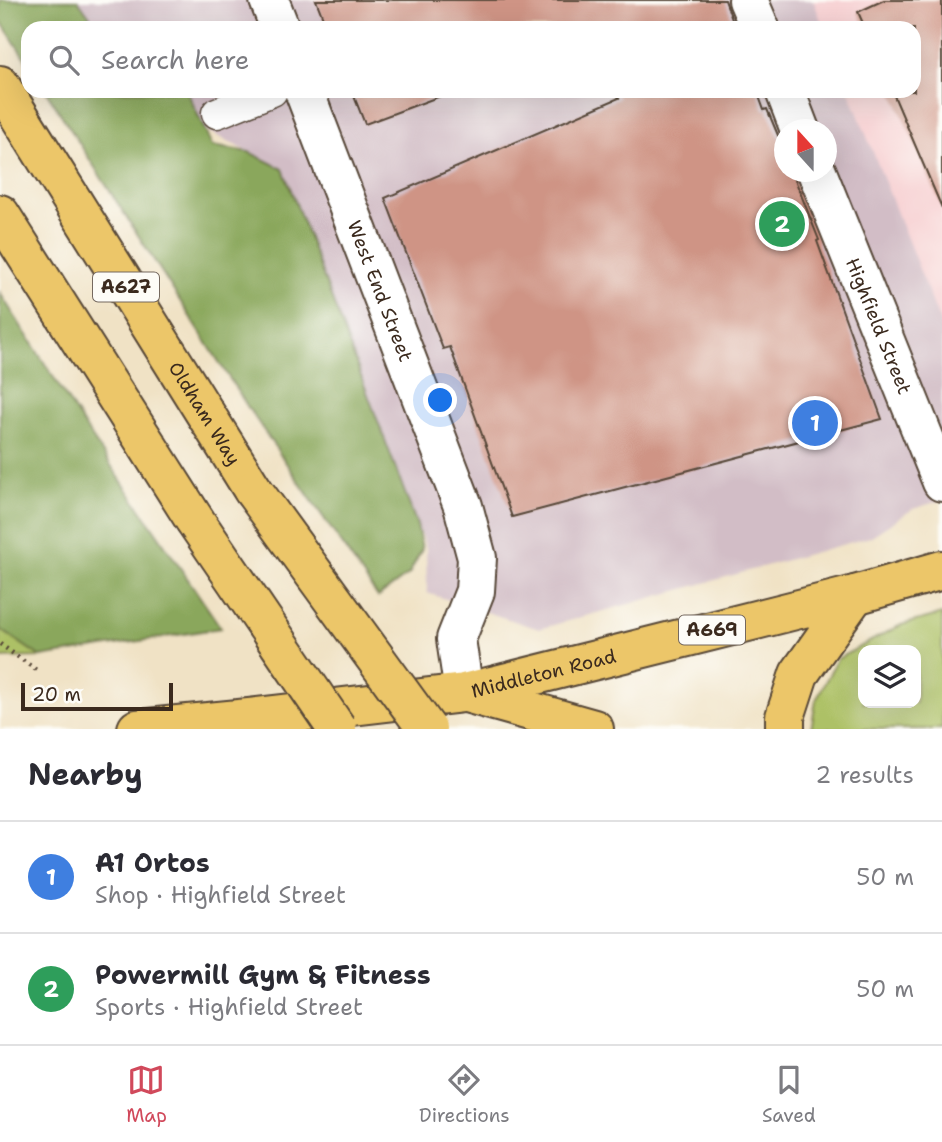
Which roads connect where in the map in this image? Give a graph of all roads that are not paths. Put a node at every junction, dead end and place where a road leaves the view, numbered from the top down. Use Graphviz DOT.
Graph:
graph roads {
  1 [pos="269,0"];
  2 [pos="748,0"];
  3 [pos="277,21"];
  4 [pos="757,21"];
  5 [pos="0,85"];
  6 [pos="254,98"];
  7 [pos="307,98"];
  8 [pos="788,98"];
  9 [pos="217,113"];
  10 [pos="796,119"];
  11 [pos="821,182"];
  12 [pos="0,214"];
  13 [pos="942,482"];
  14 [pos="942,570"];
  15 [pos="855,595"];
  16 [pos="464,693"];
  17 [pos="137,729"];
  18 [pos="337,729"];
  19 [pos="427,729"];
  20 [pos="594,729"];
  21 [pos="785,729"];
  1 -- 3 [label="street"];
  2 -- 4 [label="street"];
  5 -- 19 [label="main road, Oldham Way / A627, bridge"];
  6 -- 9 [label="lane"];
  7 -- 16 [label="street, West End Street"];
  8 -- 10 [label="street"];
  11 -- 13 [label="street, Highfield Street"];
  12 -- 18 [label="main road, bridge"];
  14 -- 15 [label="main road, Middleton Road / A669"];
  15 -- 16 [label="main road, Middleton Road / A669"];
  15 -- 21 [label="main road"];
  16 -- 17 [label="main road, Middleton Road / A669"];
  16 -- 20 [label="main road, A669"];
}
